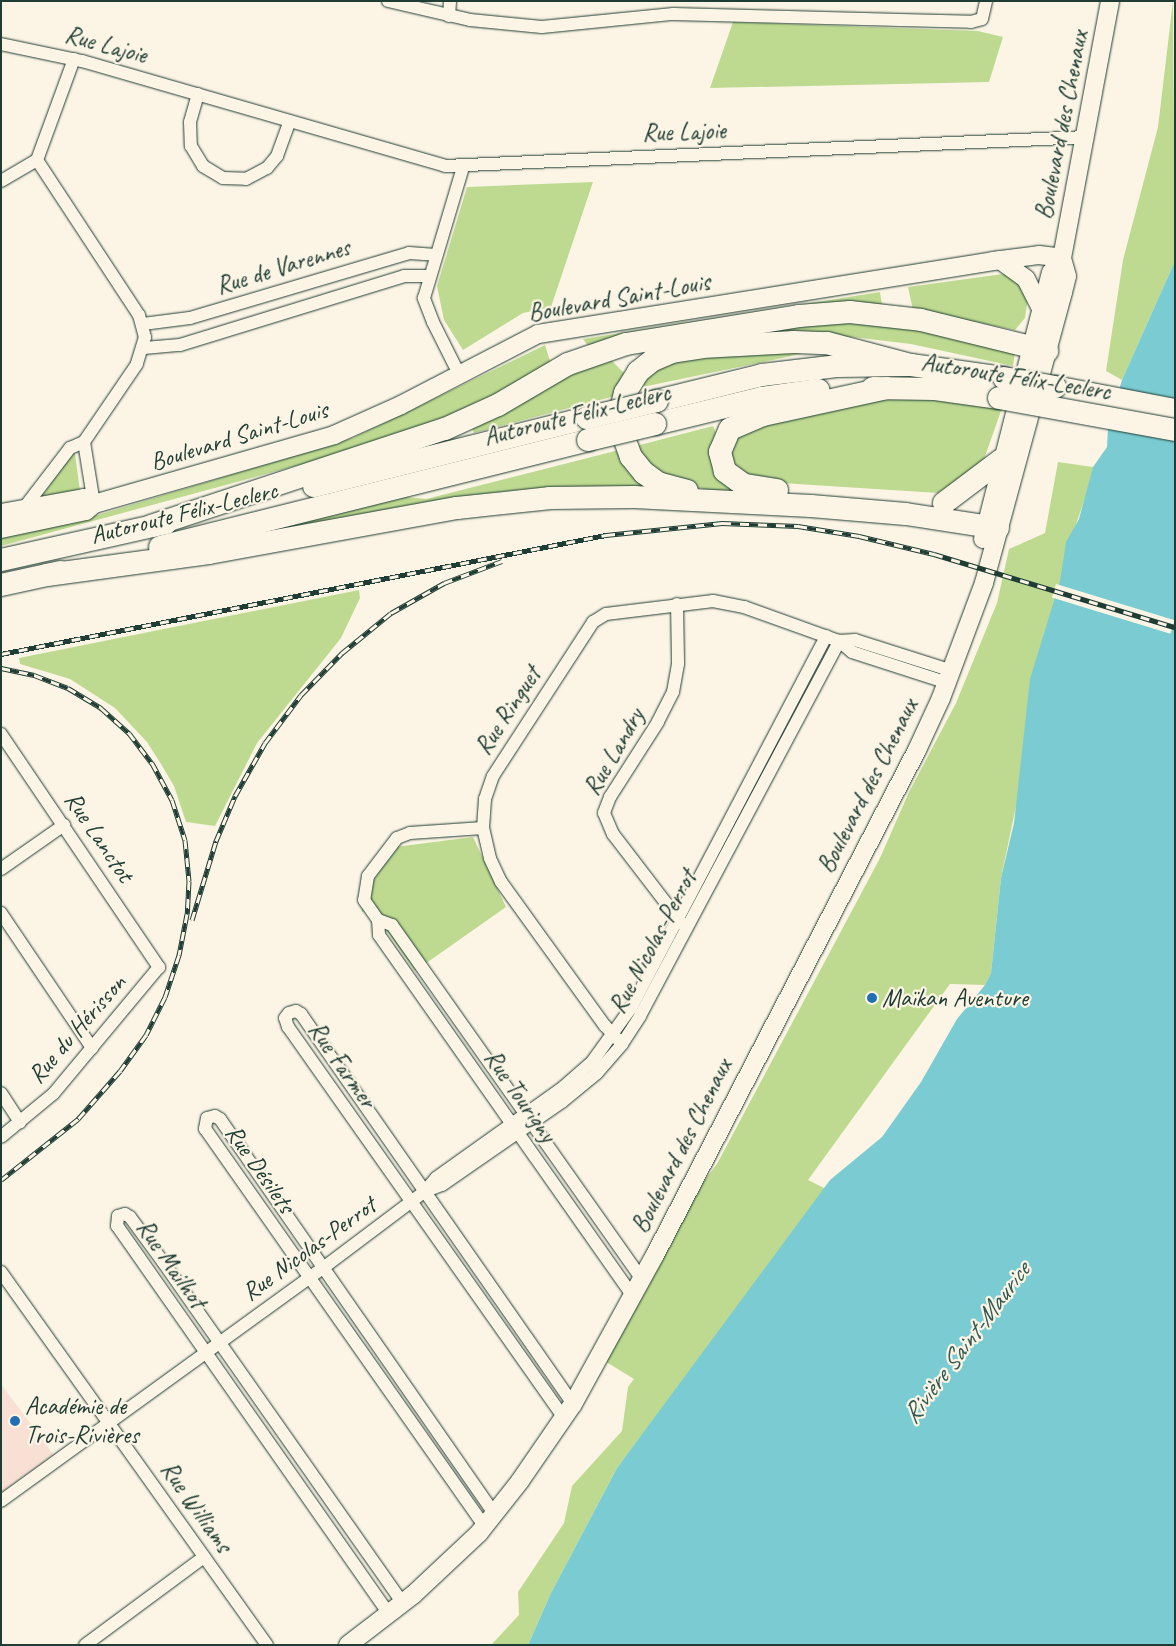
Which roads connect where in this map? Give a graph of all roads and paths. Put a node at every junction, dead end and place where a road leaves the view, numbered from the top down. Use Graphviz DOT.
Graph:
graph roads {
  1 [pos="388,1"];
  2 [pos="450,1"];
  3 [pos="986,1"];
  4 [pos="1110,1"];
  5 [pos="448,16"];
  6 [pos="1,44"];
  7 [pos="74,59"];
  8 [pos="198,94"];
  9 [pos="290,121"];
  10 [pos="1085,137"];
  11 [pos="38,160"];
  12 [pos="463,167"];
  13 [pos="1,181"];
  14 [pos="436,255"];
  15 [pos="1062,258"];
  16 [pos="1000,260"];
  17 [pos="429,276"];
  18 [pos="1041,308"];
  19 [pos="143,324"];
  20 [pos="144,348"];
  21 [pos="1039,349"];
  22 [pos="911,365"];
  23 [pos="460,376"];
  24 [pos="887,388"];
  25 [pos="1002,388"];
  26 [pos="1175,410"];
  27 [pos="588,429"];
  28 [pos="1175,430"];
  29 [pos="84,442"];
  30 [pos="1001,460"];
  31 [pos="740,502"];
  32 [pos="944,503"];
  33 [pos="94,504"];
  34 [pos="24,508"];
  35 [pos="1,513"];
  36 [pos="994,519"];
  37 [pos="151,526"];
  38 [pos="1,529"];
  39 [pos="1,560"];
  40 [pos="47,575"];
  41 [pos="1,585"];
  42 [pos="677,604"];
  43 [pos="826,636"];
  44 [pos="839,641"];
  45 [pos="950,677"];
  46 [pos="1,734"];
  47 [pos="64,825"];
  48 [pos="483,828"];
  49 [pos="1,869"];
  50 [pos="1,914"];
  51 [pos="678,918"];
  52 [pos="378,920"];
  53 [pos="686,928"];
  54 [pos="159,966"];
  55 [pos="618,1040"];
  56 [pos="92,1048"];
  57 [pos="1,1094"];
  58 [pos="529,1119"];
  59 [pos="20,1122"];
  60 [pos="515,1128"];
  61 [pos="1,1137"];
  62 [pos="424,1192"];
  63 [pos="411,1202"];
  64 [pos="323,1268"];
  65 [pos="1,1272"];
  66 [pos="309,1279"];
  67 [pos="642,1279"];
  68 [pos="633,1296"];
  69 [pos="219,1343"];
  70 [pos="206,1352"];
  71 [pos="568,1411"];
  72 [pos="109,1423"];
  73 [pos="1,1501"];
  74 [pos="490,1520"];
  75 [pos="204,1557"];
  76 [pos="396,1608"];
  77 [pos="85,1645"];
  78 [pos="268,1645"];
  79 [pos="348,1645"];
  1 -- 5 [label="street"];
  2 -- 5 [label="street"];
  3 -- 5 [label="street"];
  4 -- 10 [label="street, Boulevard des Chenaux"];
  6 -- 7 [label="street, Rue Lajoie"];
  7 -- 8 [label="street, Rue Lajoie"];
  7 -- 11 [label="street"];
  8 -- 9 [label="street, Rue Lajoie"];
  8 -- 9 [label="street"];
  9 -- 12 [label="street, Rue Lajoie"];
  10 -- 12 [label="street, Rue Lajoie"];
  10 -- 15 [label="street, Boulevard des Chenaux"];
  11 -- 13 [label="street"];
  11 -- 19 [label="street"];
  12 -- 14 [label="street"];
  14 -- 17 [label="street"];
  14 -- 19 [label="street, Rue de Varennes"];
  15 -- 16 [label="street, Boulevard Saint-Louis"];
  15 -- 18 [label="street, Boulevard des Chenaux"];
  15 -- 21 [label="street, Boulevard des Chenaux"];
  16 -- 18 [label="street"];
  16 -- 23 [label="street, Boulevard Saint-Louis"];
  17 -- 20 [label="street, Rue de Varennes"];
  17 -- 23 [label="street"];
  18 -- 21 [label="street, Boulevard des Chenaux"];
  19 -- 20 [label="street"];
  20 -- 29 [label="street"];
  21 -- 30 [label="street, Boulevard des Chenaux"];
  21 -- 36 [label="street, Boulevard des Chenaux"];
  21 -- 37 [label="highway"];
  22 -- 25 [label="highway, Autoroute Félix-Leclerc"];
  22 -- 27 [label="highway, Autoroute Félix-Leclerc, bridge"];
  22 -- 31 [label="highway"];
  23 -- 33 [label="street, Boulevard Saint-Louis"];
  24 -- 25 [label="highway, Autoroute Félix-Leclerc"];
  24 -- 27 [label="highway, Autoroute Félix-Leclerc, bridge"];
  24 -- 32 [label="highway"];
  25 -- 26 [label="highway, Autoroute Félix-Leclerc, bridge"];
  25 -- 28 [label="highway, Autoroute Félix-Leclerc, bridge"];
  27 -- 37 [label="highway, Autoroute Félix-Leclerc"];
  27 -- 40 [label="highway, Autoroute Félix-Leclerc"];
  29 -- 33 [label="street"];
  29 -- 34 [label="street"];
  30 -- 32 [label="highway"];
  30 -- 36 [label="street, Boulevard des Chenaux"];
  31 -- 36 [label="highway"];
  31 -- 40 [label="highway"];
  32 -- 36 [label="highway"];
  33 -- 34 [label="street, Boulevard Saint-Louis"];
  33 -- 38 [label="street, Boulevard Saint-Louis"];
  34 -- 35 [label="street, Boulevard Saint-Louis"];
  36 -- 45 [label="street, Boulevard des Chenaux"];
  37 -- 39 [label="highway, Autoroute Félix-Leclerc"];
  40 -- 41 [label="highway, Autoroute Félix-Leclerc"];
  42 -- 43 [label="street, Rue Ringuet"];
  42 -- 48 [label="street, Rue Ringuet"];
  42 -- 51 [label="street, Rue Landry"];
  43 -- 44 [label="street, Rue Ringuet"];
  43 -- 51 [label="street, Rue Nicolas-Perrot"];
  44 -- 45 [label="street, Rue Ringuet"];
  44 -- 53 [label="street, Rue Nicolas-Perrot"];
  45 -- 67 [label="street, Boulevard des Chenaux"];
  46 -- 47 [label="street, Rue Lanctot"];
  47 -- 49 [label="street"];
  47 -- 54 [label="street, Rue Lanctot"];
  48 -- 52 [label="street, Rue Tourigny"];
  48 -- 55 [label="street, Rue Ringuet"];
  50 -- 56 [label="street"];
  51 -- 53 [label="street, Rue Landry"];
  51 -- 55 [label="street, Rue Nicolas-Perrot"];
  52 -- 58 [label="street, Rue Tourigny"];
  52 -- 60 [label="street, Rue Tourigny"];
  53 -- 55 [label="street, Rue Nicolas-Perrot"];
  54 -- 56 [label="street, Rue du Hérisson"];
  55 -- 58 [label="street, Rue Nicolas-Perrot"];
  56 -- 59 [label="street, Rue du Hérisson"];
  57 -- 59 [label="street"];
  58 -- 60 [label="street, Rue Nicolas-Perrot"];
  58 -- 67 [label="street, Rue Tourigny"];
  59 -- 61 [label="street, Rue du Hérisson"];
  60 -- 62 [label="street, Rue Nicolas-Perrot"];
  60 -- 68 [label="street, Rue Tourigny"];
  62 -- 63 [label="street, Rue Nicolas-Perrot"];
  62 -- 63 [label="street, Rue Farmer"];
  62 -- 71 [label="street, Rue Farmer"];
  63 -- 64 [label="street, Rue Nicolas-Perrot"];
  63 -- 71 [label="street, Rue Farmer"];
  64 -- 66 [label="street, Rue Nicolas-Perrot"];
  64 -- 66 [label="street, Rue Désilets"];
  64 -- 74 [label="street, Rue Désilets"];
  65 -- 72 [label="street, Rue Williams"];
  66 -- 69 [label="street, Rue Nicolas-Perrot"];
  66 -- 74 [label="street, Rue Désilets"];
  67 -- 68 [label="street, Boulevard des Chenaux"];
  68 -- 71 [label="street, Boulevard des Chenaux"];
  69 -- 70 [label="street, Rue Nicolas-Perrot"];
  69 -- 70 [label="street, Rue Mailhot"];
  69 -- 76 [label="street, Rue Mailhot"];
  70 -- 72 [label="street, Rue Nicolas-Perrot"];
  70 -- 76 [label="street, Rue Mailhot"];
  71 -- 74 [label="street, Boulevard des Chenaux"];
  72 -- 73 [label="street, Rue Nicolas-Perrot"];
  72 -- 75 [label="street, Rue Williams"];
  74 -- 76 [label="street, Boulevard des Chenaux"];
  75 -- 77 [label="street"];
  75 -- 78 [label="street, Rue Williams"];
  76 -- 79 [label="street, Boulevard des Chenaux"];
}
